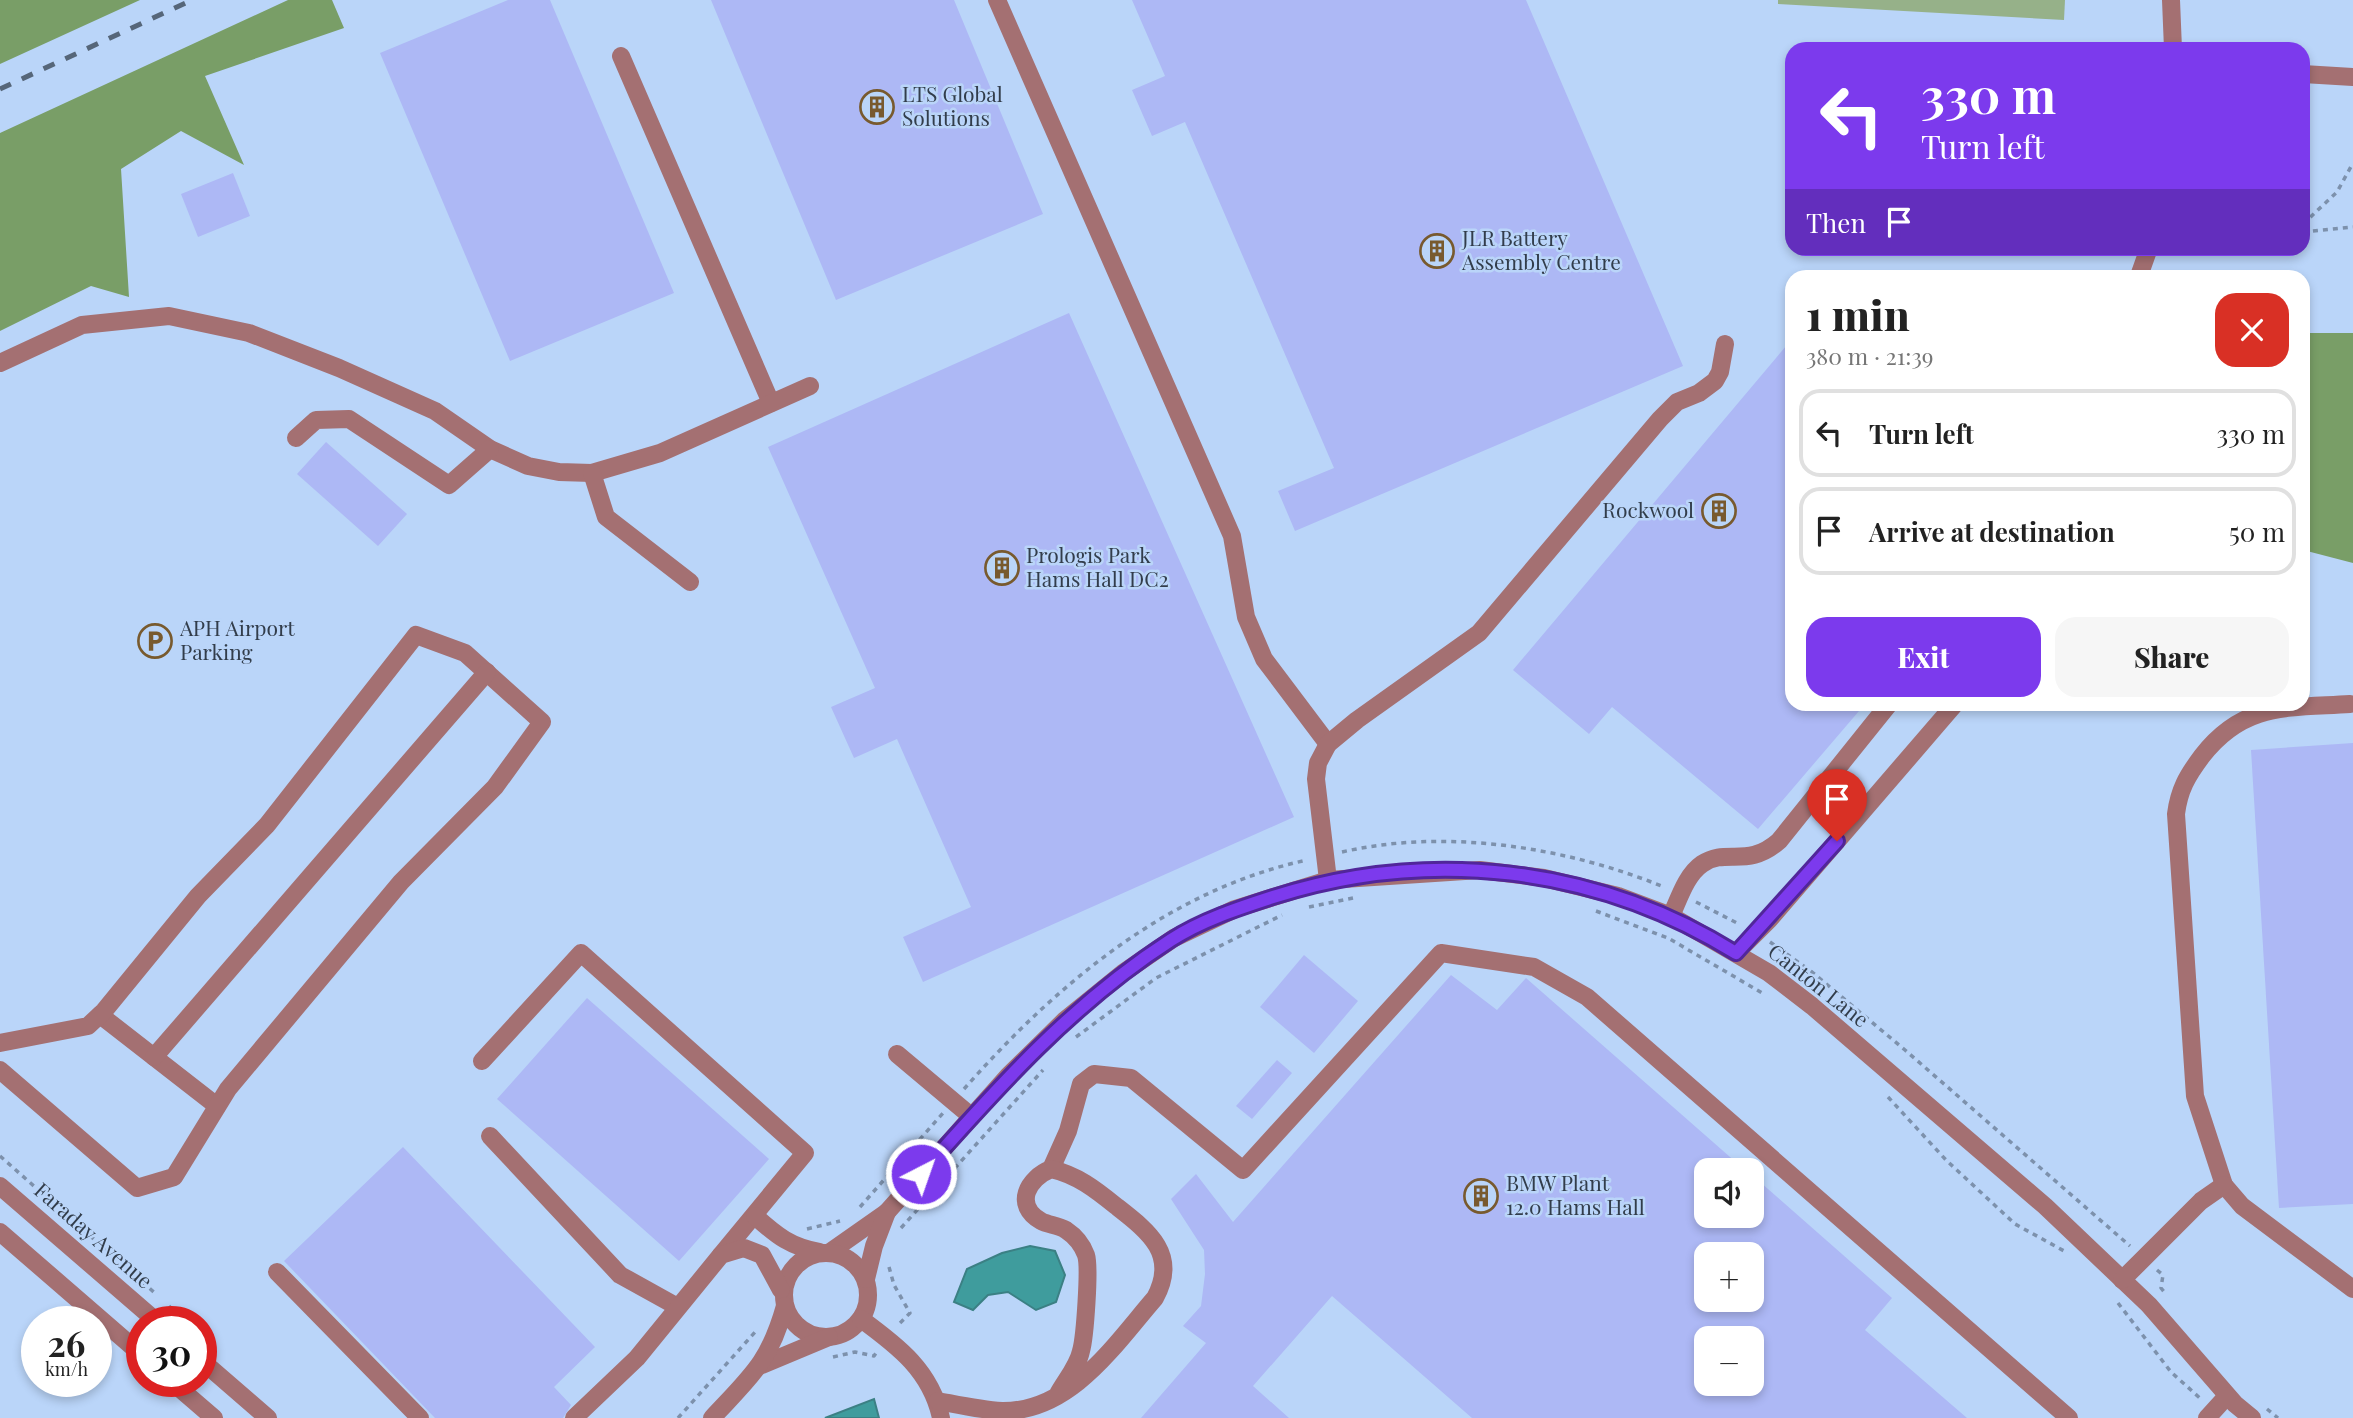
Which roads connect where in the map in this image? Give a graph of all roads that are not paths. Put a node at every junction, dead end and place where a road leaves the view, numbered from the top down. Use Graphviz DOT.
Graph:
graph roads {
  1 [pos="997,0"];
  2 [pos="2171,0"];
  3 [pos="2171,42"];
  4 [pos="621,56"];
  5 [pos="2310,74"];
  6 [pos="2353,77"];
  7 [pos="1725,344"];
  8 [pos="0,363"];
  9 [pos="810,386"];
  10 [pos="771,403"];
  11 [pos="296,438"];
  12 [pos="489,449"];
  13 [pos="592,473"];
  14 [pos="690,582"];
  15 [pos="487,672"];
  16 [pos="2350,704"];
  17 [pos="2310,706"];
  18 [pos="1883,711"];
  19 [pos="1949,711"];
  20 [pos="2261,711"];
  21 [pos="1328,744"];
  22 [pos="1328,880"];
  23 [pos="1671,916"];
  24 [pos="1736,953"];
  25 [pos="100,1015"];
  26 [pos="0,1043"];
  27 [pos="897,1054"];
  28 [pos="154,1057"];
  29 [pos="482,1061"];
  30 [pos="0,1070"];
  31 [pos="217,1106"];
  32 [pos="972,1117"];
  33 [pos="490,1136"];
  34 [pos="1051,1169"];
  35 [pos="0,1185"];
  36 [pos="2224,1185"];
  37 [pos="887,1212"];
  38 [pos="755,1216"];
  39 [pos="0,1232"];
  40 [pos="825,1252"];
  41 [pos="722,1255"];
  42 [pos="277,1272"];
  43 [pos="866,1279"];
  44 [pos="2122,1280"];
  45 [pos="2353,1289"];
  46 [pos="783,1298"];
  47 [pos="139,1306"];
  48 [pos="677,1306"];
  49 [pos="861,1319"];
  50 [pos="829,1338"];
  51 [pos="126,1341"];
  52 [pos="762,1365"];
  53 [pos="217,1374"];
  54 [pos="1058,1394"];
  55 [pos="2227,1396"];
  56 [pos="183,1397"];
  57 [pos="939,1410"];
  58 [pos="194,1412"];
  59 [pos="2210,1414"];
  60 [pos="214,1418"];
  61 [pos="268,1418"];
  62 [pos="420,1418"];
  63 [pos="574,1418"];
  64 [pos="712,1418"];
  65 [pos="2069,1418"];
  66 [pos="2252,1418"];
  1 -- 21 [label="street"];
  2 -- 3 [label="street"];
  4 -- 10 [label="street"];
  5 -- 6 [label="street"];
  7 -- 21 [label="street"];
  8 -- 12 [label="street"];
  9 -- 10 [label="street"];
  10 -- 13 [label="street"];
  11 -- 12 [label="street"];
  12 -- 13 [label="street"];
  13 -- 14 [label="street"];
  15 -- 25 [label="street"];
  15 -- 28 [label="street"];
  15 -- 31 [label="street"];
  16 -- 17 [label="street"];
  18 -- 23 [label="street"];
  19 -- 24 [label="street"];
  20 -- 36 [label="street"];
  21 -- 22 [label="street"];
  22 -- 23 [label="street, Canton Lane"];
  22 -- 32 [label="street, Canton Lane"];
  23 -- 24 [label="street, Canton Lane"];
  24 -- 44 [label="street, Canton Lane"];
  25 -- 26 [label="street"];
  25 -- 28 [label="street"];
  27 -- 32 [label="street"];
  28 -- 31 [label="street"];
  29 -- 38 [label="street"];
  30 -- 31 [label="street"];
  32 -- 37 [label="street, Canton Lane"];
  33 -- 48 [label="street"];
  34 -- 54 [label="street"];
  34 -- 54 [label="street"];
  34 -- 65 [label="street"];
  35 -- 47 [label="street, Faraday Avenue"];
  36 -- 44 [label="street"];
  36 -- 45 [label="street"];
  37 -- 40 [label="street, Canton Lane"];
  37 -- 43 [label="street, Canton Lane"];
  38 -- 40 [label="street"];
  38 -- 41 [label="street"];
  39 -- 51 [label="street"];
  40 -- 43 [label="street"];
  40 -- 46 [label="street"];
  41 -- 46 [label="street"];
  41 -- 48 [label="street"];
  42 -- 62 [label="street"];
  43 -- 49 [label="street"];
  44 -- 55 [label="street, Canton Lane"];
  46 -- 50 [label="street"];
  46 -- 52 [label="street"];
  48 -- 63 [label="street"];
  49 -- 50 [label="street"];
  49 -- 57 [label="street"];
  50 -- 52 [label="street"];
  52 -- 64 [label="street"];
  53 -- 61 [label="street"];
  54 -- 57 [label="street"];
  55 -- 59 [label="street"];
  55 -- 66 [label="street, Canton Lane"];
  56 -- 58 [label="street"];
  58 -- 60 [label="street"];
}
